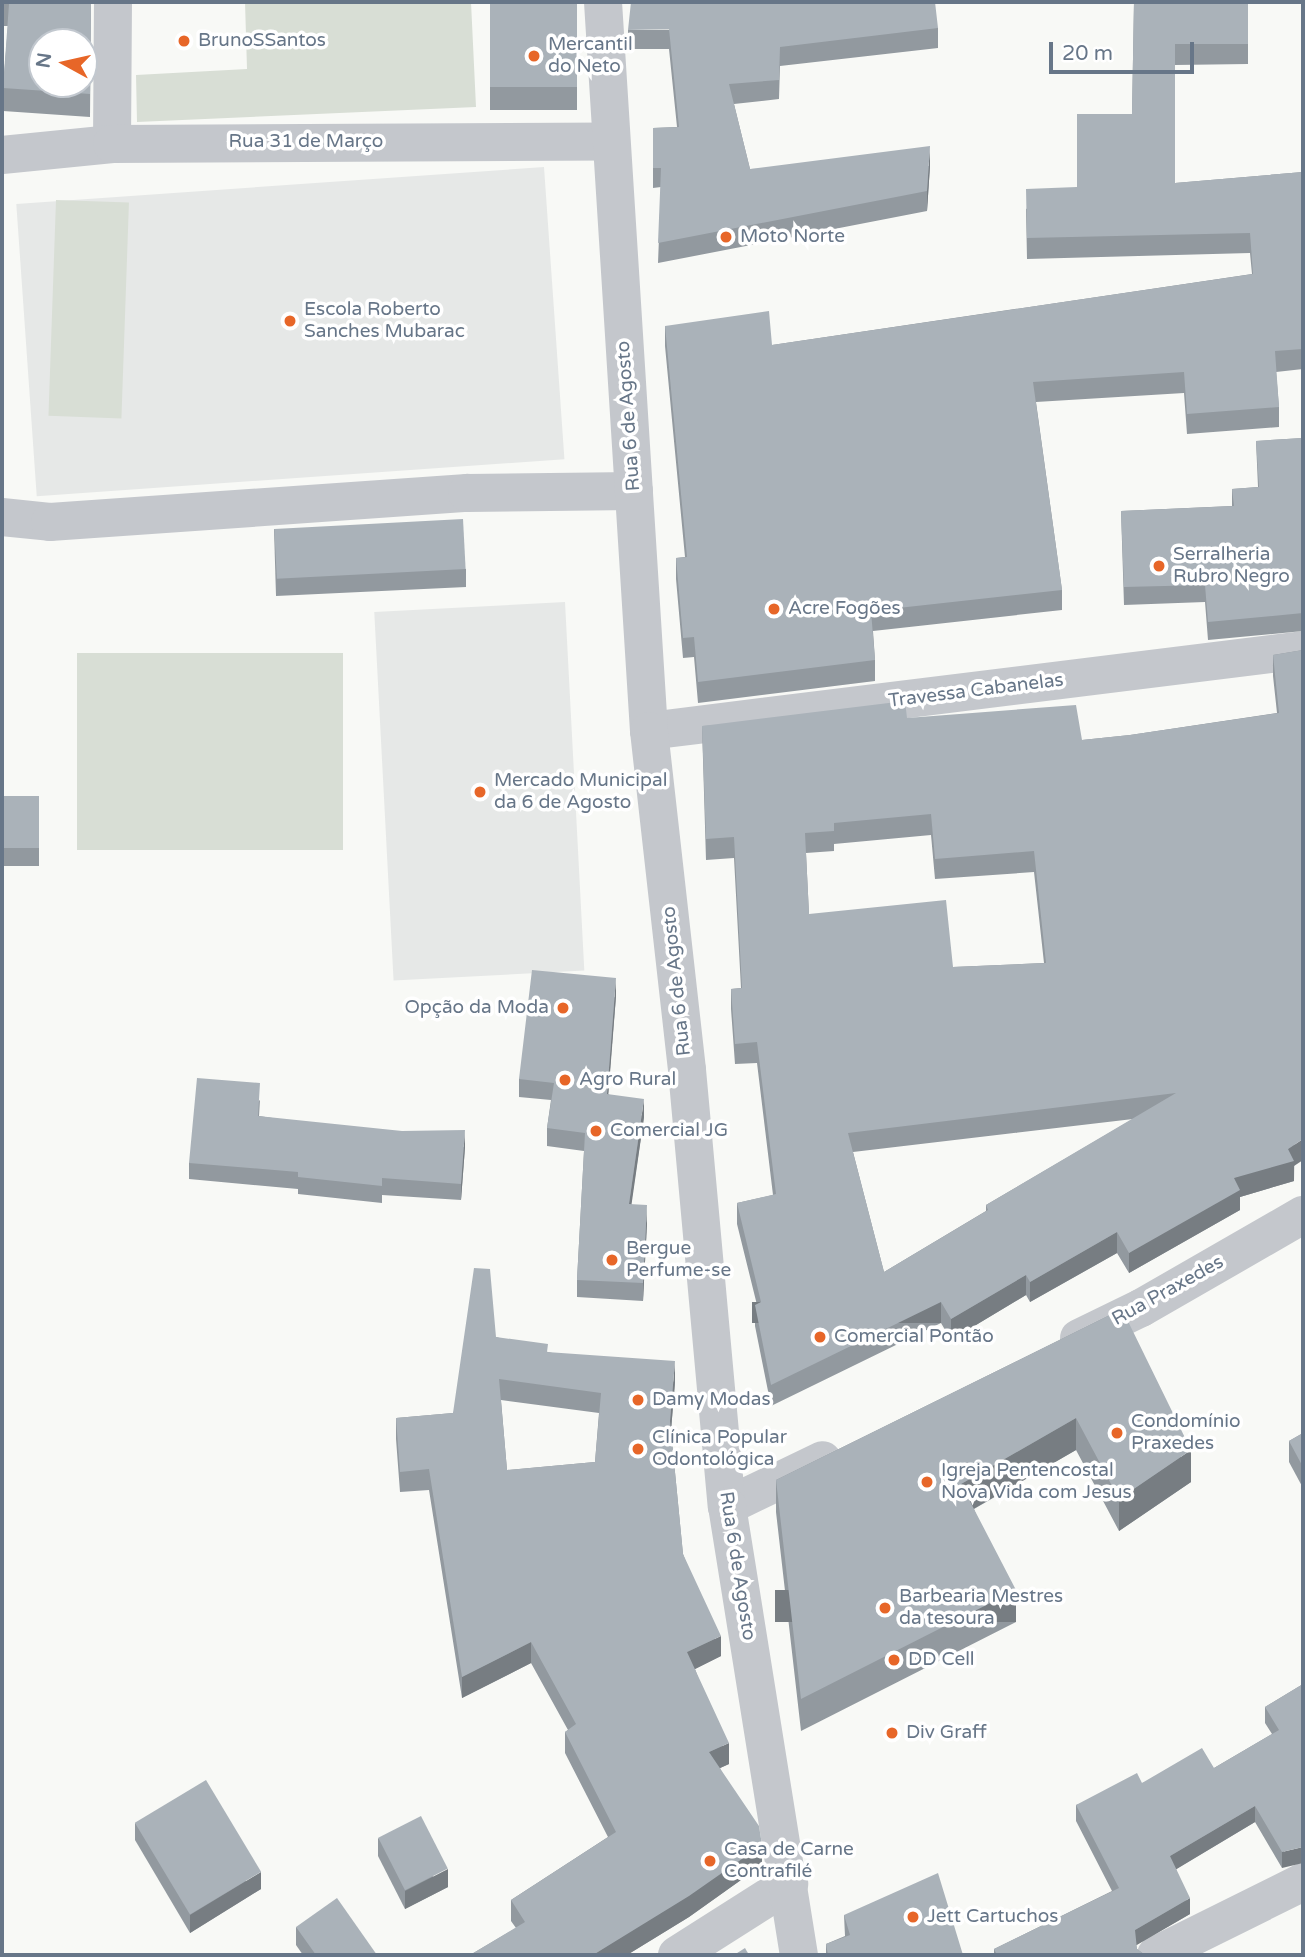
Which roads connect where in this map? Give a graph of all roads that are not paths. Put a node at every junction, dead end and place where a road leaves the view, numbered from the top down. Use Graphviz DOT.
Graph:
graph roads {
  1 [pos="113,2"];
  2 [pos="603,2"];
  3 [pos="610,141"];
  4 [pos="112,144"];
  5 [pos="2,155"];
  6 [pos="634,491"];
  7 [pos="2,517"];
  8 [pos="1303,650"];
  9 [pos="649,731"];
  10 [pos="1303,1215"];
  11 [pos="1040,1356"];
  12 [pos="852,1446"];
  13 [pos="727,1506"];
  14 [pos="1303,1882"];
  15 [pos="789,1884"];
  16 [pos="677,1955"];
  17 [pos="799,1955"];
  18 [pos="1156,1955"];
  1 -- 4 [label="street"];
  2 -- 3 [label="street, Rua 6 de Agosto"];
  3 -- 4 [label="street, Rua 31 de Março"];
  3 -- 6 [label="street, Rua 6 de Agosto"];
  4 -- 5 [label="street, Rua 31 de Março"];
  6 -- 7 [label="street"];
  6 -- 9 [label="street, Rua 6 de Agosto"];
  8 -- 9 [label="street, Travessa Cabanelas"];
  9 -- 13 [label="street, Rua 6 de Agosto"];
  10 -- 11 [label="street, Rua Praxedes"];
  12 -- 13 [label="street"];
  13 -- 15 [label="street, Rua 6 de Agosto"];
  14 -- 18 [label="street"];
  15 -- 16 [label="street"];
  15 -- 17 [label="street, Rua 6 de Agosto"];
}
